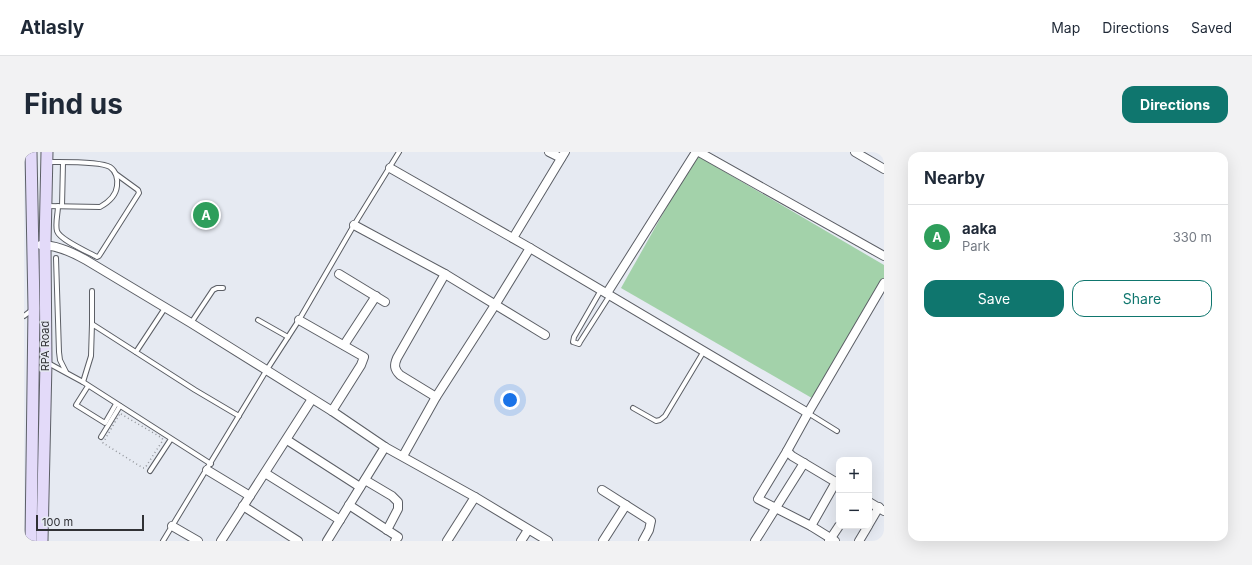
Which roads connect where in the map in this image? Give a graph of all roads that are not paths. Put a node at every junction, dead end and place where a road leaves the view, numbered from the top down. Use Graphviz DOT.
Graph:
graph roads {
  1 [pos="31,152"];
  2 [pos="399,152"];
  3 [pos="549,152"];
  4 [pos="697,152"];
  5 [pos="855,152"];
  6 [pos="563,155"];
  7 [pos="47,157"];
  8 [pos="63,163"];
  9 [pos="390,168"];
  10 [pos="884,170"];
  11 [pos="116,174"];
  12 [pos="46,206"];
  13 [pos="60,206"];
  14 [pos="354,225"];
  15 [pos="513,238"];
  16 [pos="33,245"];
  17 [pos="45,245"];
  18 [pos="530,248"];
  19 [pos="884,256"];
  20 [pos="56,258"];
  21 [pos="339,274"];
  22 [pos="445,274"];
  23 [pos="884,285"];
  24 [pos="223,288"];
  25 [pos="92,291"];
  26 [pos="606,293"];
  27 [pos="376,296"];
  28 [pos="385,302"];
  29 [pos="495,305"];
  30 [pos="34,308"];
  31 [pos="165,308"];
  32 [pos="24,316"];
  33 [pos="258,320"];
  34 [pos="299,320"];
  35 [pos="191,323"];
  36 [pos="92,324"];
  37 [pos="545,335"];
  38 [pos="288,337"];
  39 [pos="344,345"];
  40 [pos="704,351"];
  41 [pos="136,352"];
  42 [pos="46,363"];
  43 [pos="266,371"];
  44 [pos="66,373"];
  45 [pos="82,382"];
  46 [pos="88,386"];
  47 [pos="436,397"];
  48 [pos="312,399"];
  49 [pos="118,405"];
  50 [pos="632,408"];
  51 [pos="332,411"];
  52 [pos="808,413"];
  53 [pos="239,416"];
  54 [pos="106,424"];
  55 [pos="837,431"];
  56 [pos="101,437"];
  57 [pos="171,439"];
  58 [pos="287,440"];
  59 [pos="385,447"];
  60 [pos="787,451"];
  61 [pos="403,456"];
  62 [pos="804,463"];
  63 [pos="209,467"];
  64 [pos="150,472"];
  65 [pos="265,473"];
  66 [pos="365,480"];
  67 [pos="836,482"];
  68 [pos="836,486"];
  69 [pos="360,487"];
  70 [pos="602,490"];
  71 [pos="250,496"];
  72 [pos="475,496"];
  73 [pos="872,504"];
  74 [pos="626,505"];
  75 [pos="243,506"];
  76 [pos="349,506"];
  77 [pos="776,509"];
  78 [pos="881,509"];
  79 [pos="340,520"];
  80 [pos="872,520"];
  81 [pos="172,526"];
  82 [pos="811,526"];
  83 [pos="838,529"];
  84 [pos="866,529"];
  85 [pos="387,530"];
  86 [pos="528,530"];
  87 [pos="399,540"];
  88 [pos="832,540"];
  89 [pos="31,541"];
  90 [pos="42,541"];
  91 [pos="163,541"];
  92 [pos="198,541"];
  93 [pos="220,541"];
  94 [pos="298,541"];
  95 [pos="327,541"];
  96 [pos="447,541"];
  97 [pos="521,541"];
  98 [pos="548,541"];
  99 [pos="603,541"];
  100 [pos="643,541"];
  101 [pos="755,541"];
  102 [pos="859,541"];
  1 -- 16 [label="street"];
  2 -- 9 [label="lane"];
  3 -- 6 [label="street"];
  4 -- 19 [label="street"];
  4 -- 26 [label="street"];
  5 -- 10 [label="street"];
  6 -- 15 [label="street"];
  7 -- 8 [label="lane"];
  7 -- 12 [label="street, RPA Road"];
  8 -- 11 [label="lane"];
  8 -- 13 [label="lane"];
  9 -- 14 [label="lane"];
  9 -- 15 [label="street"];
  11 -- 13 [label="lane"];
  11 -- 13 [label="lane"];
  12 -- 13 [label="lane"];
  12 -- 17 [label="street, RPA Road"];
  14 -- 22 [label="street"];
  14 -- 34 [label="lane"];
  15 -- 18 [label="street"];
  16 -- 17 [label="street"];
  16 -- 30 [label="street"];
  17 -- 31 [label="street"];
  17 -- 42 [label="street, RPA Road"];
  18 -- 26 [label="street"];
  18 -- 29 [label="street"];
  20 -- 44 [label="lane"];
  21 -- 27 [label="street"];
  22 -- 29 [label="street"];
  22 -- 47 [label="street"];
  23 -- 52 [label="street"];
  24 -- 35 [label="lane"];
  25 -- 36 [label="lane"];
  26 -- 26 [label="lane"];
  26 -- 40 [label="street"];
  27 -- 28 [label="street"];
  27 -- 39 [label="street"];
  29 -- 37 [label="street"];
  29 -- 47 [label="street"];
  30 -- 32 [label="lane"];
  30 -- 89 [label="street"];
  31 -- 35 [label="street"];
  31 -- 41 [label="lane"];
  33 -- 38 [label="lane"];
  34 -- 38 [label="lane"];
  34 -- 39 [label="street"];
  35 -- 43 [label="street"];
  36 -- 41 [label="lane"];
  36 -- 45 [label="lane"];
  38 -- 43 [label="lane"];
  39 -- 51 [label="street"];
  40 -- 50 [label="lane"];
  40 -- 52 [label="street"];
  41 -- 53 [label="lane"];
  42 -- 44 [label="lane"];
  42 -- 90 [label="street, RPA Road"];
  43 -- 48 [label="street"];
  43 -- 53 [label="lane"];
  44 -- 45 [label="lane"];
  45 -- 46 [label="lane"];
  46 -- 49 [label="lane"];
  46 -- 54 [label="lane"];
  47 -- 61 [label="street"];
  48 -- 51 [label="street"];
  48 -- 58 [label="street"];
  49 -- 54 [label="lane"];
  49 -- 57 [label="lane"];
  51 -- 59 [label="street"];
  52 -- 55 [label="lane"];
  52 -- 60 [label="street"];
  53 -- 63 [label="lane"];
  54 -- 56 [label="lane"];
  57 -- 63 [label="lane"];
  57 -- 64 [label="lane"];
  58 -- 65 [label="street"];
  58 -- 69 [label="street"];
  59 -- 61 [label="street"];
  59 -- 66 [label="street"];
  60 -- 62 [label="street"];
  60 -- 77 [label="street"];
  61 -- 72 [label="street"];
  62 -- 67 [label="street"];
  62 -- 77 [label="street"];
  63 -- 71 [label="street"];
  63 -- 81 [label="lane"];
  65 -- 71 [label="street"];
  65 -- 79 [label="street"];
  66 -- 69 [label="street"];
  66 -- 85 [label="street"];
  68 -- 82 [label="street"];
  69 -- 76 [label="street"];
  70 -- 74 [label="street"];
  71 -- 75 [label="street"];
  72 -- 86 [label="street"];
  72 -- 96 [label="street"];
  73 -- 78 [label="street"];
  74 -- 99 [label="street"];
  74 -- 100 [label="street"];
  75 -- 93 [label="street"];
  75 -- 94 [label="street"];
  76 -- 79 [label="street"];
  76 -- 85 [label="street"];
  77 -- 82 [label="street"];
  77 -- 101 [label="street"];
  78 -- 80 [label="street"];
  79 -- 95 [label="street"];
  81 -- 91 [label="lane"];
  81 -- 92 [label="street"];
  82 -- 88 [label="street"];
  83 -- 88 [label="street"];
  84 -- 102 [label="street"];
  85 -- 87 [label="street"];
  86 -- 97 [label="street"];
  86 -- 98 [label="street"];
}
